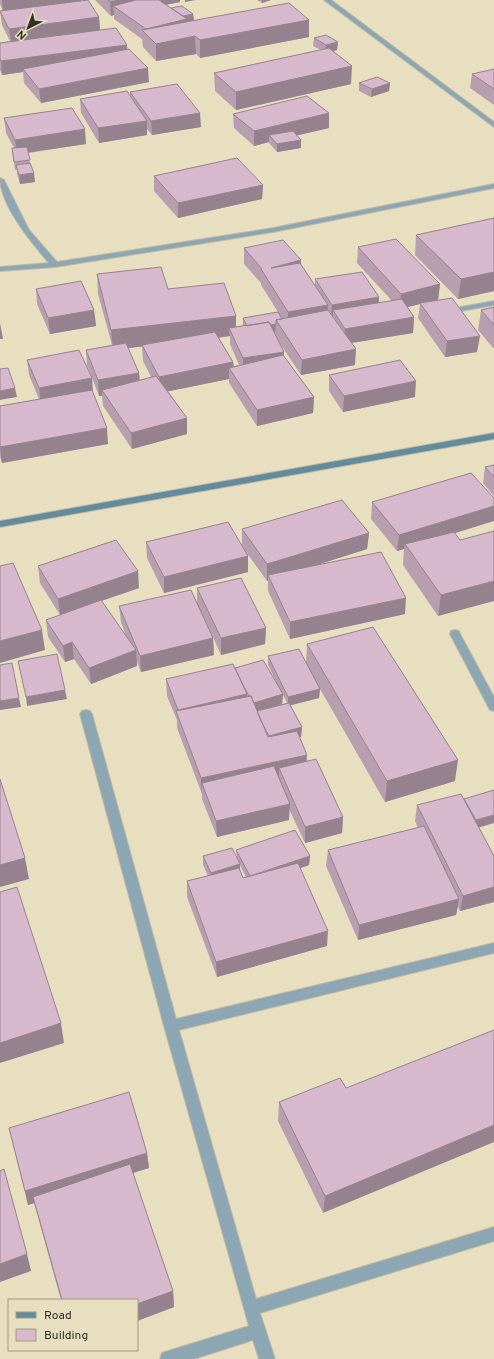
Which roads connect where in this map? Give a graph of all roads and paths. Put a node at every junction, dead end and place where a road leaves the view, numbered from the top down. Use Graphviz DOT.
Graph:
graph roads {
  1 [pos="327,0"];
  2 [pos="494,125"];
  3 [pos="0,180"];
  4 [pos="494,186"];
  5 [pos="55,265"];
  6 [pos="0,269"];
  7 [pos="494,303"];
  8 [pos="461,309"];
  9 [pos="494,436"];
  10 [pos="0,524"];
  11 [pos="455,634"];
  12 [pos="494,707"];
  13 [pos="86,714"];
  14 [pos="494,948"];
  15 [pos="171,1026"];
  16 [pos="494,1234"];
  17 [pos="251,1308"];
  18 [pos="258,1331"];
  19 [pos="168,1359"];
  20 [pos="267,1359"];
  1 -- 2 [label="street"];
  3 -- 5 [label="street"];
  4 -- 5 [label="street"];
  5 -- 6 [label="street"];
  7 -- 8 [label="street"];
  9 -- 10 [label="main road"];
  11 -- 12 [label="street"];
  13 -- 15 [label="street"];
  14 -- 15 [label="street"];
  15 -- 17 [label="street"];
  16 -- 17 [label="street"];
  17 -- 18 [label="street"];
  18 -- 19 [label="street"];
  18 -- 20 [label="street"];
}
